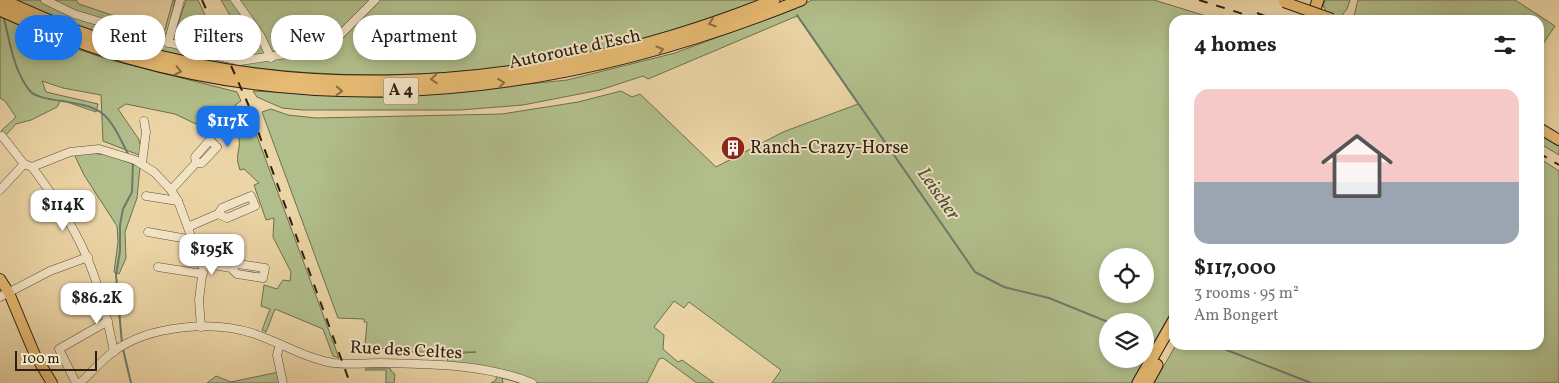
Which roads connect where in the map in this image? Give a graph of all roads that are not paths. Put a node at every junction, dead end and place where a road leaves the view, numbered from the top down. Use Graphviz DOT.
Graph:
graph roads {
  1 [pos="3,0"];
  2 [pos="44,0"];
  3 [pos="180,0"];
  4 [pos="235,0"];
  5 [pos="375,0"];
  6 [pos="774,0"];
  7 [pos="801,0"];
  8 [pos="1310,0"];
  9 [pos="1318,0"];
  10 [pos="1282,1"];
  11 [pos="0,10"];
  12 [pos="1305,15"];
  13 [pos="1313,15"];
  14 [pos="1322,15"];
  15 [pos="343,32"];
  16 [pos="168,43"];
  17 [pos="271,58"];
  18 [pos="144,121"];
  19 [pos="1544,131"];
  20 [pos="2,136"];
  21 [pos="1559,140"];
  22 [pos="138,162"];
  23 [pos="196,163"];
  24 [pos="28,165"];
  25 [pos="0,190"];
  26 [pos="171,190"];
  27 [pos="146,196"];
  28 [pos="178,201"];
  29 [pos="218,214"];
  30 [pos="188,227"];
  31 [pos="148,232"];
  32 [pos="193,240"];
  33 [pos="88,257"];
  34 [pos="201,262"];
  35 [pos="158,267"];
  36 [pos="231,268"];
  37 [pos="203,274"];
  38 [pos="0,279"];
  39 [pos="4,295"];
  40 [pos="108,322"];
  41 [pos="202,327"];
  42 [pos="1169,329"];
  43 [pos="280,344"];
  44 [pos="1169,345"];
  45 [pos="120,348"];
  46 [pos="52,383"];
  47 [pos="78,383"];
  48 [pos="284,383"];
  49 [pos="532,383"];
  50 [pos="1138,383"];
  51 [pos="1147,383"];
  6 -- 1 [label="highway, Autoroute d'Esch / A 4, one-way"];
  2 -- 16 [label="street"];
  3 -- 16 [label="street"];
  4 -- 17 [label="street"];
  5 -- 15 [label="street"];
  11 -- 7 [label="highway, Autoroute d'Esch / A 4, one-way"];
  8 -- 12 [label="highway"];
  9 -- 13 [label="highway"];
  10 -- 14 [label="main road, bridge"];
  16 -- 17 [label="street"];
  18 -- 22 [label="street"];
  19 -- 21 [label="main road"];
  20 -- 24 [label="street"];
  22 -- 24 [label="street"];
  22 -- 26 [label="street"];
  23 -- 26 [label="street"];
  24 -- 25 [label="street"];
  24 -- 33 [label="street"];
  26 -- 28 [label="street"];
  27 -- 28 [label="street"];
  28 -- 30 [label="street"];
  29 -- 30 [label="street"];
  30 -- 32 [label="street"];
  31 -- 32 [label="street"];
  32 -- 34 [label="street"];
  33 -- 39 [label="street"];
  33 -- 40 [label="street"];
  34 -- 36 [label="street"];
  34 -- 37 [label="street"];
  35 -- 37 [label="street"];
  37 -- 41 [label="street"];
  38 -- 39 [label="main road"];
  39 -- 46 [label="main road"];
  40 -- 45 [label="street"];
  40 -- 47 [label="street"];
  41 -- 43 [label="street, Rue des Celtes"];
  41 -- 45 [label="street, Rue des Celtes"];
  42 -- 50 [label="highway"];
  43 -- 48 [label="street"];
  43 -- 49 [label="street, Rue des Celtes"];
  44 -- 51 [label="highway"];
  45 -- 47 [label="street, Rue des Celtes"];
}
